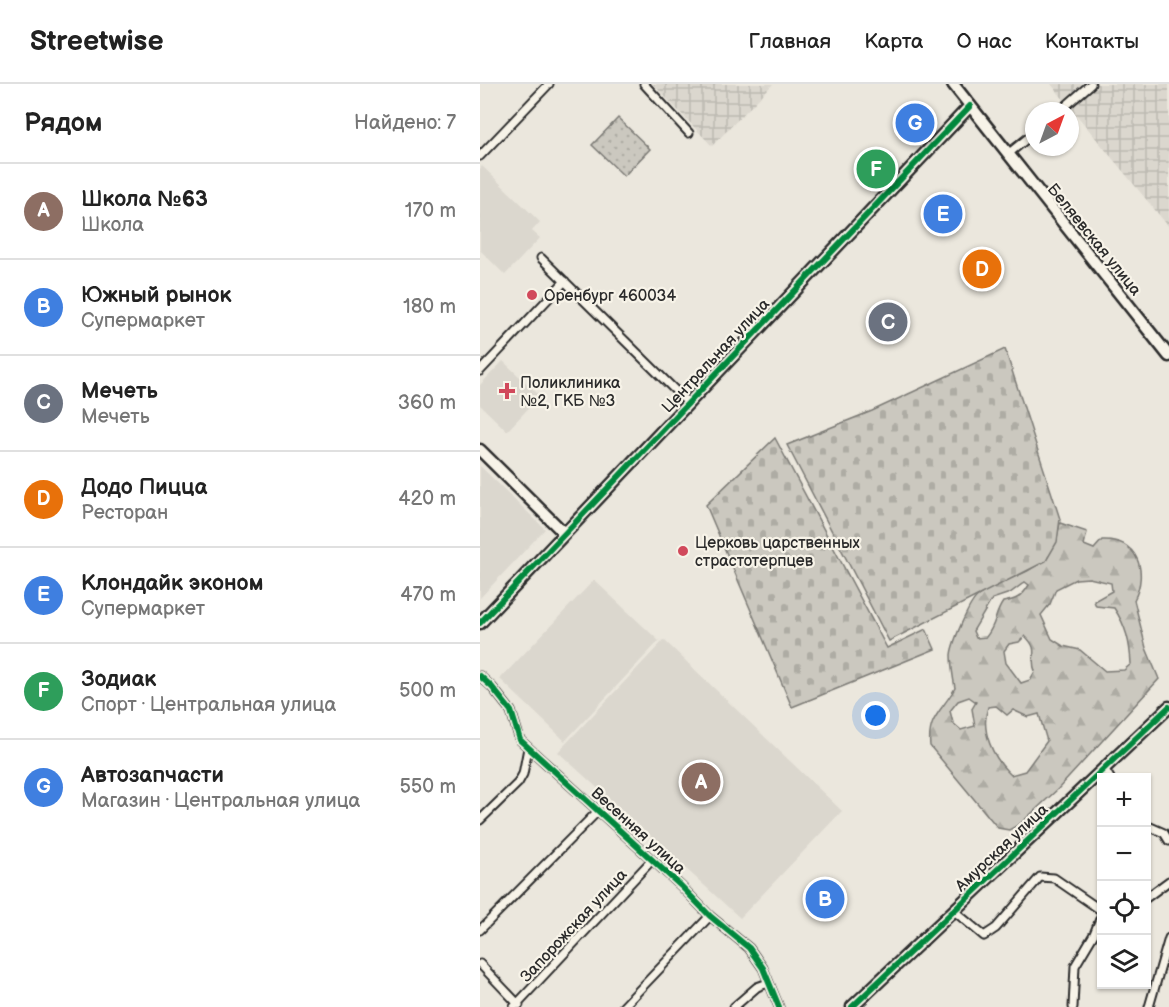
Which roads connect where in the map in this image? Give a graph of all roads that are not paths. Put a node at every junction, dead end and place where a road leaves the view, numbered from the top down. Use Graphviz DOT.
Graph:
graph roads {
  1 [pos="549,84"];
  2 [pos="644,84"];
  3 [pos="953,84"];
  4 [pos="1091,84"];
  5 [pos="1070,102"];
  6 [pos="970,106"];
  7 [pos="689,134"];
  8 [pos="1025,140"];
  9 [pos="1008,154"];
  10 [pos="480,156"];
  11 [pos="541,258"];
  12 [pos="565,281"];
  13 [pos="1169,356"];
  14 [pos="480,371"];
  15 [pos="688,404"];
  16 [pos="480,450"];
  17 [pos="564,533"];
  18 [pos="480,623"];
  19 [pos="480,676"];
  20 [pos="1169,706"];
  21 [pos="528,748"];
  22 [pos="1107,773"];
  23 [pos="1097,782"];
  24 [pos="597,812"];
  25 [pos="480,820"];
  26 [pos="1150,827"];
  27 [pos="1169,840"];
  28 [pos="651,861"];
  29 [pos="1169,881"];
  30 [pos="1151,894"];
  31 [pos="1097,909"];
  32 [pos="953,910"];
  33 [pos="710,916"];
  34 [pos="1097,925"];
  35 [pos="480,930"];
  36 [pos="1169,938"];
  37 [pos="480,964"];
  38 [pos="768,983"];
  39 [pos="518,1006"];
  40 [pos="622,1007"];
  41 [pos="734,1007"];
  42 [pos="779,1007"];
  43 [pos="852,1007"];
  44 [pos="1073,1007"];
  45 [pos="1149,1007"];
  1 -- 10 [label="street"];
  2 -- 7 [label="street"];
  3 -- 6 [label="street, Беляевская улица"];
  4 -- 5 [label="street"];
  6 -- 9 [label="street, Беляевская улица"];
  6 -- 15 [label="street, Центральная улица"];
  8 -- 9 [label="street"];
  9 -- 13 [label="street, Беляевская улица"];
  11 -- 12 [label="street"];
  12 -- 14 [label="street"];
  12 -- 15 [label="street"];
  15 -- 17 [label="street, Центральная улица"];
  16 -- 17 [label="street"];
  17 -- 18 [label="street, Центральная улица"];
  19 -- 21 [label="street, Весенняя улица"];
  20 -- 22 [label="street, Амурская улица"];
  21 -- 24 [label="street, Весенняя улица"];
  21 -- 25 [label="street"];
  23 -- 32 [label="street, Амурская улица"];
  24 -- 28 [label="street, Весенняя улица"];
  24 -- 35 [label="street"];
  26 -- 27 [label="street"];
  28 -- 33 [label="street, Весенняя улица"];
  28 -- 39 [label="street, Запорожская улица"];
  29 -- 30 [label="street"];
  31 -- 32 [label="street"];
  32 -- 43 [label="street, Амурская улица"];
  33 -- 38 [label="street, Весенняя улица"];
  33 -- 40 [label="street"];
  34 -- 44 [label="street"];
  36 -- 45 [label="street"];
  37 -- 39 [label="street"];
  38 -- 41 [label="street"];
  38 -- 42 [label="street, Весенняя улица"];
}
